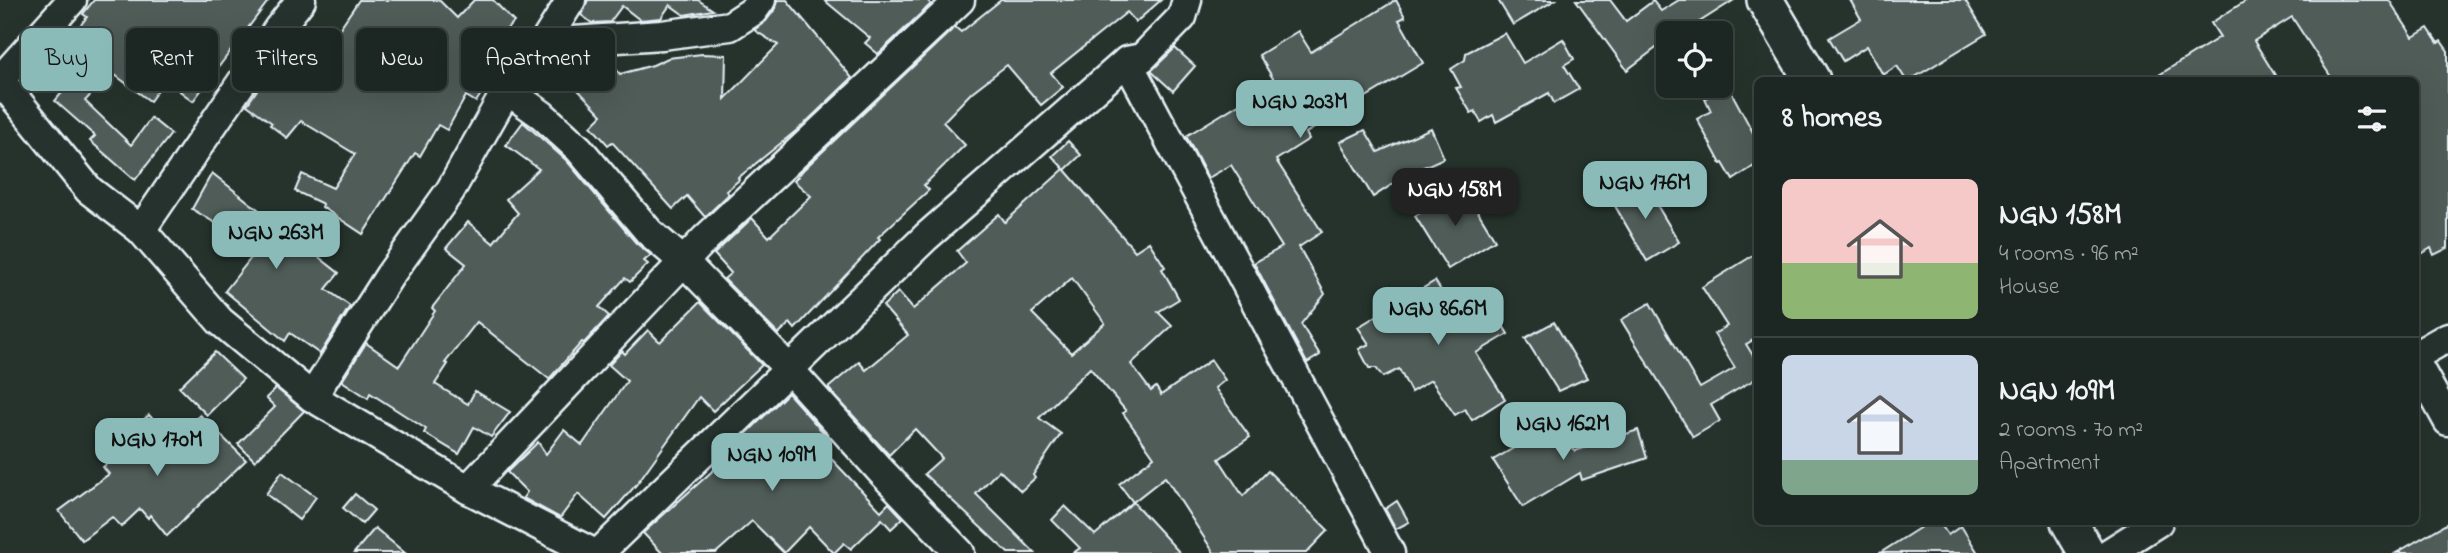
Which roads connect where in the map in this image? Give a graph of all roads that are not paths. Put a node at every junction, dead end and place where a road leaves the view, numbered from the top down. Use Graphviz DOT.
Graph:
graph roads {
  1 [pos="72,0"];
  2 [pos="301,0"];
  3 [pos="571,0"];
  4 [pos="761,0"];
  5 [pos="960,0"];
  6 [pos="1186,0"];
  7 [pos="1765,0"];
  8 [pos="553,28"];
  9 [pos="615,38"];
  10 [pos="1127,61"];
  11 [pos="1810,77"];
  12 [pos="0,80"];
  13 [pos="506,91"];
  14 [pos="508,91"];
  15 [pos="141,230"];
  16 [pos="685,263"];
  17 [pos="2448,337"];
  18 [pos="2419,356"];
  19 [pos="2419,367"];
  20 [pos="788,368"];
  21 [pos="312,397"];
  22 [pos="2448,421"];
  23 [pos="468,489"];
  24 [pos="2071,525"];
  25 [pos="2153,525"];
  26 [pos="593,553"];
  27 [pos="600,553"];
  28 [pos="960,553"];
  29 [pos="1390,553"];
  30 [pos="2087,553"];
  31 [pos="2109,553"];
  1 -- 12 [label="street"];
  2 -- 15 [label="street"];
  3 -- 8 [label="street"];
  4 -- 9 [label="street"];
  5 -- 16 [label="street"];
  6 -- 10 [label="street"];
  7 -- 11 [label="street"];
  10 -- 20 [label="street"];
  10 -- 29 [label="street"];
  12 -- 15 [label="street"];
  13 -- 21 [label="street"];
  14 -- 16 [label="street"];
  15 -- 21 [label="street"];
  16 -- 20 [label="street"];
  16 -- 23 [label="street"];
  17 -- 18 [label="street"];
  19 -- 22 [label="street"];
  20 -- 27 [label="street"];
  20 -- 28 [label="street"];
  21 -- 23 [label="street"];
  23 -- 26 [label="street"];
  24 -- 30 [label="street"];
  25 -- 31 [label="street"];
}
